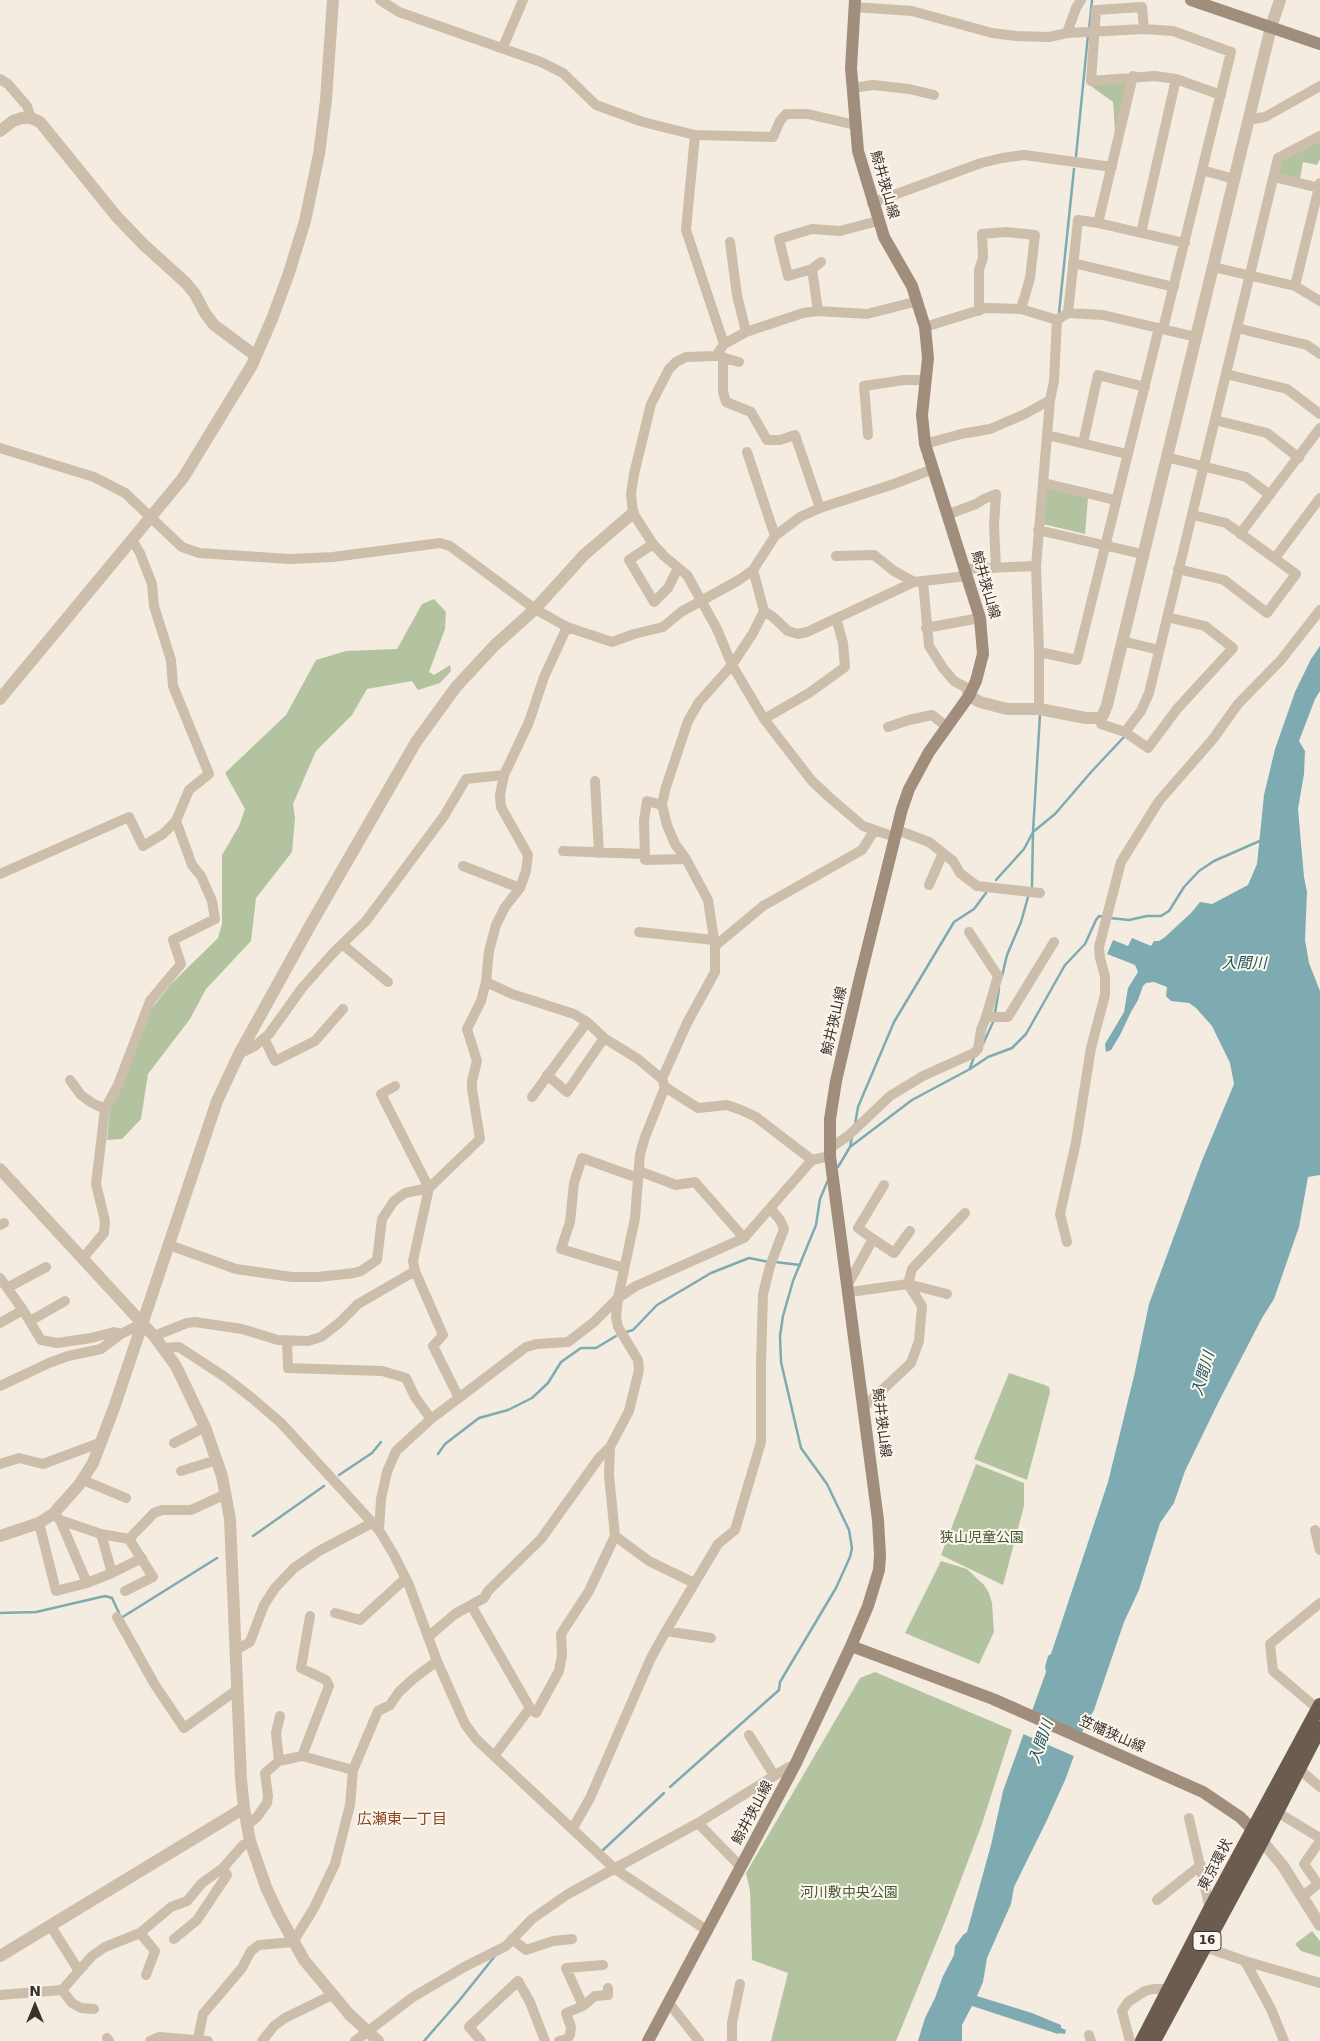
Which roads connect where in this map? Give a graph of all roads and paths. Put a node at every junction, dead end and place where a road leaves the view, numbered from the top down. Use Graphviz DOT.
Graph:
graph roads {
  1 [pos="333,0"];
  2 [pos="380,0"];
  3 [pos="523,0"];
  4 [pos="1081,0"];
  5 [pos="1192,0"];
  6 [pos="1280,0"];
  7 [pos="854,4"];
  8 [pos="1271,27"];
  9 [pos="1144,29"];
  10 [pos="1066,33"];
  11 [pos="1090,33"];
  12 [pos="1320,44"];
  13 [pos="503,47"];
  14 [pos="1133,76"];
  15 [pos="0,79"];
  16 [pos="1176,79"];
  17 [pos="1320,86"];
  18 [pos="853,88"];
  19 [pos="1221,94"];
  20 [pos="934,95"];
  21 [pos="31,118"];
  22 [pos="1248,120"];
  23 [pos="854,125"];
  24 [pos="0,131"];
  25 [pos="695,135"];
  26 [pos="1320,136"];
  27 [pos="1112,167"];
  28 [pos="1202,170"];
  29 [pos="1274,178"];
  30 [pos="1234,179"];
  31 [pos="1319,186"];
  32 [pos="872,203"];
  33 [pos="1317,206"];
  34 [pos="878,221"];
  35 [pos="1098,222"];
  36 [pos="1141,232"];
  37 [pos="730,242"];
  38 [pos="1184,243"];
  39 [pos="822,262"];
  40 [pos="1073,263"];
  41 [pos="1213,267"];
  42 [pos="812,269"];
  43 [pos="1250,276"];
  44 [pos="1295,286"];
  45 [pos="1174,287"];
  46 [pos="918,301"];
  47 [pos="1320,301"];
  48 [pos="1021,309"];
  49 [pos="818,311"];
  50 [pos="978,312"];
  51 [pos="1068,313"];
  52 [pos="1057,320"];
  53 [pos="925,327"];
  54 [pos="1161,328"];
  55 [pos="1237,328"];
  56 [pos="746,332"];
  57 [pos="1196,337"];
  58 [pos="724,344"];
  59 [pos="1320,354"];
  60 [pos="256,356"];
  61 [pos="719,356"];
  62 [pos="739,362"];
  63 [pos="1226,374"];
  64 [pos="926,380"];
  65 [pos="1145,387"];
  66 [pos="1050,400"];
  67 [pos="1320,414"];
  68 [pos="1215,420"];
  69 [pos="1320,428"];
  70 [pos="868,435"];
  71 [pos="1047,435"];
  72 [pos="1083,443"];
  73 [pos="926,444"];
  74 [pos="0,448"];
  75 [pos="747,452"];
  76 [pos="1126,454"];
  77 [pos="1166,456"];
  78 [pos="1299,458"];
  79 [pos="1204,466"];
  80 [pos="933,469"];
  81 [pos="1044,483"];
  82 [pos="1270,495"];
  83 [pos="1320,498"];
  84 [pos="1115,500"];
  85 [pos="820,508"];
  86 [pos="633,513"];
  87 [pos="949,514"];
  88 [pos="1193,515"];
  89 [pos="151,518"];
  90 [pos="1038,530"];
  91 [pos="1240,534"];
  92 [pos="775,536"];
  93 [pos="132,540"];
  94 [pos="653,544"];
  95 [pos="1104,546"];
  96 [pos="1142,554"];
  97 [pos="836,556"];
  98 [pos="1276,558"];
  99 [pos="1036,566"];
  100 [pos="678,568"];
  101 [pos="996,568"];
  102 [pos="1178,569"];
  103 [pos="752,570"];
  104 [pos="966,572"];
  105 [pos="918,581"];
  106 [pos="700,600"];
  107 [pos="535,609"];
  108 [pos="1320,610"];
  109 [pos="764,611"];
  110 [pos="836,618"];
  111 [pos="980,618"];
  112 [pos="1167,618"];
  113 [pos="567,627"];
  114 [pos="926,628"];
  115 [pos="1122,641"];
  116 [pos="1159,650"];
  117 [pos="1039,652"];
  118 [pos="732,665"];
  119 [pos="969,696"];
  120 [pos="0,698"];
  121 [pos="1039,709"];
  122 [pos="1099,718"];
  123 [pos="764,719"];
  124 [pos="946,726"];
  125 [pos="888,727"];
  126 [pos="1125,732"];
  127 [pos="504,775"];
  128 [pos="596,781"];
  129 [pos="662,805"];
  130 [pos="176,821"];
  131 [pos="874,831"];
  132 [pos="896,833"];
  133 [pos="563,851"];
  134 [pos="599,853"];
  135 [pos="644,854"];
  136 [pos="943,854"];
  137 [pos="686,859"];
  138 [pos="463,866"];
  139 [pos="0,874"];
  140 [pos="929,885"];
  141 [pos="520,888"];
  142 [pos="1040,893"];
  143 [pos="640,932"];
  144 [pos="969,932"];
  145 [pos="1054,942"];
  146 [pos="714,943"];
  147 [pos="342,944"];
  148 [pos="388,982"];
  149 [pos="486,982"];
  150 [pos="343,1009"];
  151 [pos="986,1017"];
  152 [pos="587,1022"];
  153 [pos="264,1038"];
  154 [pos="604,1038"];
  155 [pos="239,1054"];
  156 [pos="547,1075"];
  157 [pos="70,1080"];
  158 [pos="664,1083"];
  159 [pos="395,1086"];
  160 [pos="532,1097"];
  161 [pos="105,1108"];
  162 [pos="830,1152"];
  163 [pos="812,1160"];
  164 [pos="0,1169"];
  165 [pos="638,1174"];
  166 [pos="884,1185"];
  167 [pos="429,1188"];
  168 [pos="770,1208"];
  169 [pos="965,1213"];
  170 [pos="910,1231"];
  171 [pos="744,1238"];
  172 [pos="873,1239"];
  173 [pos="1066,1242"];
  174 [pos="169,1245"];
  175 [pos="84,1258"];
  176 [pos="46,1267"];
  177 [pos="624,1268"];
  178 [pos="415,1271"];
  179 [pos="0,1278"];
  180 [pos="908,1284"];
  181 [pos="849,1288"];
  182 [pos="6,1291"];
  183 [pos="947,1294"];
  184 [pos="618,1298"];
  185 [pos="65,1301"];
  186 [pos="23,1310"];
  187 [pos="30,1321"];
  188 [pos="0,1323"];
  189 [pos="143,1323"];
  190 [pos="121,1334"];
  191 [pos="154,1336"];
  192 [pos="287,1341"];
  193 [pos="163,1348"];
  194 [pos="0,1386"];
  195 [pos="459,1398"];
  196 [pos="864,1406"];
  197 [pos="431,1418"];
  198 [pos="206,1427"];
  199 [pos="102,1442"];
  200 [pos="174,1443"];
  201 [pos="610,1447"];
  202 [pos="217,1460"];
  203 [pos="0,1464"];
  204 [pos="181,1471"];
  205 [pos="83,1480"];
  206 [pos="226,1494"];
  207 [pos="126,1498"];
  208 [pos="56,1517"];
  209 [pos="39,1523"];
  210 [pos="375,1526"];
  211 [pos="1315,1530"];
  212 [pos="101,1534"];
  213 [pos="0,1536"];
  214 [pos="615,1536"];
  215 [pos="129,1539"];
  216 [pos="1320,1550"];
  217 [pos="142,1558"];
  218 [pos="112,1573"];
  219 [pos="406,1578"];
  220 [pos="87,1583"];
  221 [pos="694,1583"];
  222 [pos="125,1591"];
  223 [pos="1320,1603"];
  224 [pos="471,1605"];
  225 [pos="335,1613"];
  226 [pos="310,1616"];
  227 [pos="117,1617"];
  228 [pos="666,1631"];
  229 [pos="428,1637"];
  230 [pos="711,1638"];
  231 [pos="851,1646"];
  232 [pos="236,1650"];
  233 [pos="437,1661"];
  234 [pos="238,1689"];
  235 [pos="1319,1707"];
  236 [pos="530,1708"];
  237 [pos="280,1716"];
  238 [pos="1320,1730"];
  239 [pos="749,1735"];
  240 [pos="302,1756"];
  241 [pos="494,1756"];
  242 [pos="279,1761"];
  243 [pos="795,1765"];
  244 [pos="1299,1769"];
  245 [pos="353,1770"];
  246 [pos="774,1775"];
  247 [pos="1320,1787"];
  248 [pos="244,1808"];
  249 [pos="1277,1812"];
  250 [pos="1189,1818"];
  251 [pos="698,1823"];
  252 [pos="247,1825"];
  253 [pos="573,1828"];
  254 [pos="1253,1829"];
  255 [pos="1320,1840"];
  256 [pos="250,1841"];
  257 [pos="1262,1841"];
  258 [pos="1201,1866"];
  259 [pos="741,1867"];
  260 [pos="223,1868"];
  261 [pos="615,1869"];
  262 [pos="1303,1896"];
  263 [pos="1157,1900"];
  264 [pos="1210,1909"];
  265 [pos="1320,1925"];
  266 [pos="50,1926"];
  267 [pos="708,1931"];
  268 [pos="140,1933"];
  269 [pos="174,1939"];
  270 [pos="512,1939"];
  271 [pos="572,1939"];
  272 [pos="293,1942"];
  273 [pos="1199,1945"];
  274 [pos="0,1956"];
  275 [pos="1245,1961"];
  276 [pos="603,1965"];
  277 [pos="79,1971"];
  278 [pos="146,1975"];
  279 [pos="1320,1983"];
  280 [pos="740,1984"];
  281 [pos="608,1988"];
  282 [pos="1169,1989"];
  283 [pos="62,1990"];
  284 [pos="0,1995"];
  285 [pos="332,1995"];
  286 [pos="669,2003"];
  287 [pos="583,2006"];
  288 [pos="94,2009"];
  289 [pos="367,2032"];
  290 [pos="187,2040"];
  291 [pos="203,2040"];
  292 [pos="564,2040"];
  293 [pos="150,2041"];
  294 [pos="262,2041"];
  295 [pos="355,2041"];
  296 [pos="378,2041"];
  297 [pos="481,2041"];
  298 [pos="545,2041"];
  299 [pos="648,2041"];
  300 [pos="699,2041"];
  301 [pos="732,2041"];
  302 [pos="1130,2041"];
  303 [pos="1142,2041"];
  304 [pos="1154,2041"];
  305 [pos="1284,2041"];
  1 -- 60 [label="street"];
  2 -- 13 [label="street"];
  3 -- 13 [label="street"];
  4 -- 10 [label="street"];
  5 -- 8 [label="main road"];
  6 -- 8 [label="street"];
  7 -- 10 [label="street"];
  7 -- 18 [label="main road, 鯨井狭山線"];
  8 -- 12 [label="main road"];
  8 -- 22 [label="street"];
  9 -- 11 [label="street"];
  9 -- 11 [label="street"];
  9 -- 19 [label="street"];
  10 -- 11 [label="street"];
  11 -- 14 [label="street"];
  13 -- 25 [label="street"];
  14 -- 16 [label="street"];
  14 -- 27 [label="street"];
  15 -- 21 [label="street"];
  16 -- 19 [label="street"];
  16 -- 36 [label="street"];
  17 -- 22 [label="street"];
  18 -- 20 [label="street"];
  18 -- 23 [label="main road, 鯨井狭山線"];
  19 -- 28 [label="street"];
  21 -- 24 [label="street"];
  21 -- 60 [label="street"];
  22 -- 30 [label="street"];
  23 -- 25 [label="street"];
  23 -- 32 [label="main road, 鯨井狭山線"];
  25 -- 58 [label="street"];
  26 -- 29 [label="street"];
  27 -- 32 [label="street"];
  27 -- 35 [label="street"];
  28 -- 30 [label="street"];
  28 -- 38 [label="street"];
  29 -- 31 [label="street"];
  29 -- 43 [label="street"];
  30 -- 41 [label="street"];
  31 -- 33 [label="street"];
  32 -- 34 [label="main road, 鯨井狭山線"];
  33 -- 44 [label="street"];
  34 -- 42 [label="street"];
  34 -- 46 [label="main road, 鯨井狭山線"];
  35 -- 36 [label="street"];
  35 -- 40 [label="street"];
  36 -- 38 [label="street"];
  37 -- 56 [label="street"];
  38 -- 45 [label="street"];
  39 -- 42 [label="street"];
  40 -- 45 [label="street"];
  40 -- 51 [label="street"];
  41 -- 43 [label="street"];
  41 -- 57 [label="street"];
  42 -- 49 [label="street"];
  43 -- 44 [label="street"];
  43 -- 55 [label="street"];
  44 -- 47 [label="street"];
  45 -- 54 [label="street"];
  46 -- 49 [label="street"];
  46 -- 53 [label="main road, 鯨井狭山線"];
  48 -- 50 [label="street"];
  48 -- 50 [label="street"];
  48 -- 52 [label="street"];
  49 -- 56 [label="street"];
  50 -- 53 [label="street"];
  51 -- 52 [label="street"];
  51 -- 54 [label="street"];
  52 -- 66 [label="street"];
  53 -- 64 [label="main road, 鯨井狭山線"];
  54 -- 57 [label="street"];
  54 -- 65 [label="street"];
  55 -- 59 [label="street"];
  55 -- 63 [label="street"];
  56 -- 58 [label="street"];
  57 -- 77 [label="street"];
  58 -- 61 [label="street"];
  60 -- 89 [label="street"];
  61 -- 62 [label="street"];
  61 -- 85 [label="street"];
  61 -- 86 [label="street"];
  63 -- 67 [label="street"];
  63 -- 68 [label="street"];
  64 -- 70 [label="street"];
  64 -- 73 [label="main road, 鯨井狭山線"];
  65 -- 72 [label="street"];
  65 -- 76 [label="street"];
  66 -- 71 [label="street"];
  66 -- 73 [label="street"];
  68 -- 78 [label="street"];
  68 -- 79 [label="street"];
  69 -- 78 [label="street"];
  71 -- 72 [label="street"];
  71 -- 81 [label="street"];
  72 -- 76 [label="street"];
  73 -- 80 [label="main road, 鯨井狭山線"];
  74 -- 89 [label="street"];
  75 -- 92 [label="street"];
  76 -- 84 [label="street"];
  77 -- 79 [label="street"];
  77 -- 96 [label="street"];
  78 -- 82 [label="street"];
  79 -- 82 [label="street"];
  79 -- 88 [label="street"];
  80 -- 85 [label="street"];
  80 -- 87 [label="main road, 鯨井狭山線"];
  81 -- 84 [label="street"];
  81 -- 90 [label="street"];
  82 -- 91 [label="street"];
  83 -- 98 [label="street"];
  84 -- 95 [label="street"];
  85 -- 92 [label="street"];
  86 -- 94 [label="street"];
  86 -- 107 [label="street"];
  87 -- 101 [label="street"];
  87 -- 104 [label="main road, 鯨井狭山線"];
  88 -- 91 [label="street"];
  88 -- 102 [label="street"];
  89 -- 93 [label="street"];
  89 -- 107 [label="street"];
  90 -- 95 [label="street"];
  90 -- 99 [label="street"];
  91 -- 98 [label="street"];
  92 -- 103 [label="street"];
  93 -- 120 [label="street"];
  93 -- 130 [label="street"];
  94 -- 100 [label="street"];
  94 -- 100 [label="street"];
  95 -- 96 [label="street"];
  95 -- 117 [label="street"];
  96 -- 115 [label="street"];
  97 -- 105 [label="street"];
  98 -- 102 [label="street"];
  99 -- 101 [label="street"];
  99 -- 117 [label="street"];
  100 -- 106 [label="street"];
  101 -- 104 [label="street"];
  102 -- 112 [label="street"];
  103 -- 106 [label="street"];
  103 -- 109 [label="street"];
  104 -- 105 [label="street"];
  104 -- 111 [label="main road, 鯨井狭山線"];
  105 -- 110 [label="street"];
  105 -- 114 [label="street"];
  106 -- 113 [label="street"];
  106 -- 118 [label="street"];
  107 -- 113 [label="street"];
  107 -- 155 [label="street"];
  108 -- 173 [label="street"];
  109 -- 110 [label="street"];
  109 -- 118 [label="street"];
  110 -- 123 [label="street"];
  111 -- 114 [label="street"];
  111 -- 119 [label="main road, 鯨井狭山線"];
  112 -- 116 [label="street"];
  112 -- 126 [label="street"];
  113 -- 127 [label="street"];
  114 -- 119 [label="street"];
  115 -- 116 [label="street"];
  115 -- 122 [label="street"];
  116 -- 126 [label="street"];
  117 -- 121 [label="street"];
  118 -- 123 [label="street"];
  118 -- 129 [label="street"];
  119 -- 121 [label="street"];
  119 -- 124 [label="main road, 鯨井狭山線"];
  121 -- 122 [label="street"];
  122 -- 126 [label="street"];
  123 -- 131 [label="street"];
  124 -- 125 [label="street"];
  124 -- 132 [label="main road, 鯨井狭山線"];
  127 -- 141 [label="street"];
  127 -- 147 [label="street"];
  128 -- 134 [label="street"];
  129 -- 135 [label="street"];
  129 -- 137 [label="street"];
  130 -- 139 [label="street"];
  130 -- 161 [label="street"];
  131 -- 132 [label="street"];
  131 -- 146 [label="street"];
  132 -- 136 [label="street"];
  132 -- 162 [label="main road, 鯨井狭山線"];
  133 -- 134 [label="street"];
  134 -- 135 [label="street"];
  135 -- 137 [label="street"];
  136 -- 140 [label="street"];
  136 -- 142 [label="street"];
  137 -- 146 [label="street"];
  138 -- 141 [label="street"];
  141 -- 149 [label="street"];
  143 -- 146 [label="street"];
  144 -- 151 [label="street"];
  145 -- 151 [label="street"];
  146 -- 158 [label="street"];
  147 -- 148 [label="street"];
  147 -- 153 [label="street"];
  149 -- 152 [label="street"];
  149 -- 167 [label="street"];
  150 -- 153 [label="street"];
  151 -- 162 [label="street"];
  152 -- 154 [label="street"];
  152 -- 156 [label="street"];
  153 -- 155 [label="street"];
  154 -- 156 [label="street"];
  154 -- 158 [label="street"];
  155 -- 174 [label="street"];
  156 -- 160 [label="street"];
  157 -- 161 [label="street"];
  158 -- 163 [label="street"];
  158 -- 165 [label="street"];
  159 -- 167 [label="street"];
  161 -- 175 [label="street"];
  162 -- 163 [label="street"];
  162 -- 181 [label="main road, 鯨井狭山線"];
  163 -- 168 [label="street"];
  164 -- 175 [label="street"];
  165 -- 171 [label="street"];
  165 -- 177 [label="street"];
  165 -- 177 [label="street"];
  166 -- 172 [label="street"];
  167 -- 174 [label="street"];
  167 -- 178 [label="street"];
  168 -- 171 [label="street"];
  168 -- 221 [label="street"];
  169 -- 180 [label="street"];
  170 -- 172 [label="street"];
  171 -- 184 [label="street"];
  172 -- 181 [label="street"];
  174 -- 189 [label="street"];
  175 -- 189 [label="street"];
  176 -- 182 [label="street"];
  177 -- 184 [label="street"];
  178 -- 192 [label="street"];
  178 -- 195 [label="street"];
  179 -- 182 [label="street"];
  180 -- 181 [label="street"];
  180 -- 183 [label="street"];
  180 -- 196 [label="street"];
  181 -- 196 [label="main road, 鯨井狭山線"];
  182 -- 186 [label="street"];
  184 -- 195 [label="street"];
  184 -- 201 [label="street"];
  185 -- 187 [label="street"];
  186 -- 187 [label="street"];
  186 -- 188 [label="street"];
  187 -- 190 [label="street"];
  189 -- 190 [label="street"];
  189 -- 191 [label="street"];
  189 -- 199 [label="street"];
  190 -- 194 [label="street"];
  191 -- 192 [label="street"];
  191 -- 193 [label="street"];
  192 -- 197 [label="street"];
  193 -- 198 [label="street"];
  193 -- 210 [label="street"];
  195 -- 197 [label="street"];
  196 -- 231 [label="main road, 鯨井狭山線"];
  197 -- 210 [label="street"];
  198 -- 200 [label="street"];
  198 -- 202 [label="street"];
  199 -- 203 [label="street"];
  199 -- 205 [label="street"];
  201 -- 214 [label="street"];
  201 -- 224 [label="street"];
  202 -- 204 [label="street"];
  202 -- 206 [label="street"];
  205 -- 207 [label="street"];
  205 -- 208 [label="street"];
  206 -- 215 [label="street"];
  206 -- 232 [label="street"];
  208 -- 209 [label="street"];
  208 -- 212 [label="street"];
  208 -- 220 [label="street"];
  209 -- 213 [label="street"];
  209 -- 220 [label="street"];
  210 -- 219 [label="street"];
  210 -- 232 [label="street"];
  211 -- 216 [label="street"];
  212 -- 215 [label="street"];
  212 -- 218 [label="street"];
  214 -- 221 [label="street"];
  214 -- 236 [label="street"];
  215 -- 217 [label="street"];
  217 -- 218 [label="street"];
  217 -- 222 [label="street"];
  218 -- 220 [label="street"];
  219 -- 225 [label="street"];
  219 -- 229 [label="street"];
  221 -- 228 [label="street"];
  223 -- 235 [label="street"];
  224 -- 229 [label="street"];
  224 -- 236 [label="street"];
  226 -- 240 [label="street"];
  227 -- 234 [label="street"];
  228 -- 230 [label="street"];
  228 -- 253 [label="street"];
  229 -- 233 [label="street"];
  231 -- 243 [label="main road, 鯨井狭山線"];
  231 -- 254 [label="main road, 笠幡狭山線"];
  232 -- 234 [label="street"];
  233 -- 241 [label="street"];
  233 -- 245 [label="street"];
  234 -- 248 [label="street"];
  235 -- 254 [label="highway, 東京環状 / 16"];
  236 -- 241 [label="street"];
  237 -- 242 [label="street"];
  238 -- 244 [label="highway, 東京環状 / 16"];
  239 -- 246 [label="street"];
  240 -- 242 [label="street"];
  240 -- 245 [label="street"];
  241 -- 253 [label="street"];
  242 -- 252 [label="street"];
  243 -- 246 [label="street"];
  243 -- 259 [label="main road, 鯨井狭山線"];
  244 -- 247 [label="street"];
  244 -- 249 [label="highway, 東京環状 / 16"];
  245 -- 272 [label="street"];
  246 -- 251 [label="street"];
  248 -- 252 [label="street"];
  248 -- 266 [label="street"];
  249 -- 255 [label="street"];
  249 -- 257 [label="highway, 東京環状 / 16"];
  250 -- 258 [label="street"];
  251 -- 259 [label="street"];
  251 -- 261 [label="street"];
  252 -- 256 [label="street"];
  253 -- 261 [label="street"];
  254 -- 257 [label="main road, 笠幡狭山線"];
  254 -- 264 [label="highway, 東京環状 / 16"];
  255 -- 262 [label="street"];
  256 -- 260 [label="street"];
  256 -- 272 [label="street"];
  257 -- 262 [label="street"];
  257 -- 273 [label="highway, 東京環状 / 16"];
  258 -- 263 [label="street"];
  258 -- 264 [label="street"];
  259 -- 267 [label="main road, 鯨井狭山線"];
  260 -- 268 [label="street"];
  260 -- 269 [label="street"];
  261 -- 267 [label="street"];
  261 -- 270 [label="street"];
  262 -- 265 [label="street"];
  264 -- 273 [label="highway, 東京環状 / 16"];
  266 -- 274 [label="street"];
  266 -- 277 [label="street"];
  267 -- 286 [label="main road, 鯨井狭山線"];
  268 -- 277 [label="street"];
  268 -- 278 [label="street"];
  270 -- 271 [label="street"];
  270 -- 289 [label="street"];
  272 -- 285 [label="street"];
  272 -- 291 [label="street"];
  273 -- 275 [label="street"];
  273 -- 282 [label="highway, 東京環状 / 16"];
  273 -- 304 [label="highway, 東京環状 / 16"];
  275 -- 279 [label="street"];
  275 -- 305 [label="street"];
  276 -- 287 [label="street"];
  277 -- 283 [label="street"];
  280 -- 301 [label="street"];
  281 -- 287 [label="street"];
  282 -- 302 [label="street"];
  282 -- 303 [label="highway, 東京環状 / 16"];
  283 -- 284 [label="street"];
  283 -- 288 [label="street"];
  285 -- 289 [label="street"];
  285 -- 294 [label="street"];
  286 -- 299 [label="main road, 鯨井狭山線"];
  286 -- 300 [label="street"];
  287 -- 292 [label="street"];
  289 -- 295 [label="street"];
  289 -- 296 [label="street"];
  290 -- 291 [label="street"];
  290 -- 293 [label="street"];
  297 -- 298 [label="street"];
}
